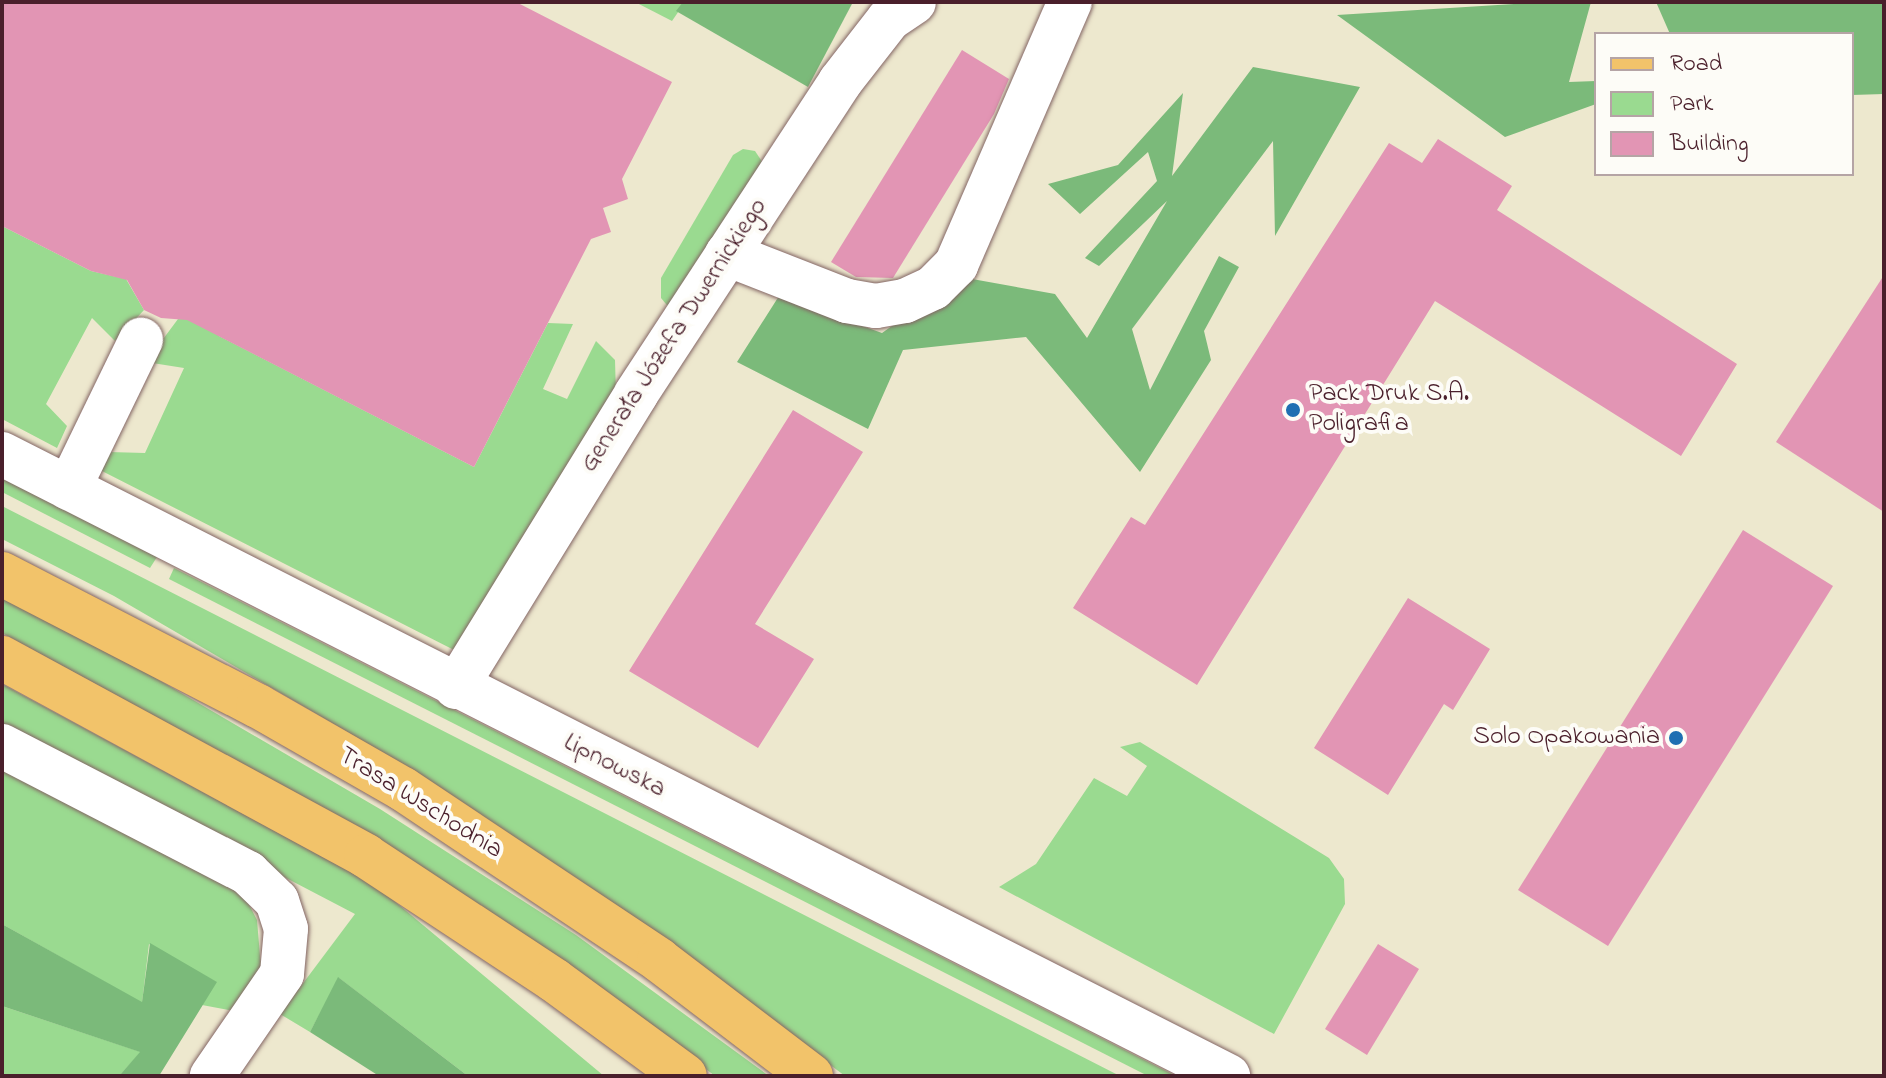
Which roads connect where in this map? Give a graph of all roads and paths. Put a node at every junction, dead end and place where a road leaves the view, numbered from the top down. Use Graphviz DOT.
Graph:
graph roads {
  1 [pos="914,2"];
  2 [pos="1070,2"];
  3 [pos="727,254"];
  4 [pos="141,340"];
  5 [pos="2,454"];
  6 [pos="69,488"];
  7 [pos="2,574"];
  8 [pos="2,658"];
  9 [pos="456,687"];
  10 [pos="2,746"];
  11 [pos="212,1076"];
  12 [pos="685,1076"];
  13 [pos="811,1076"];
  14 [pos="1228,1076"];
  1 -- 3 [label="street, Generała Józefa Dwernickiego"];
  2 -- 3 [label="street"];
  3 -- 9 [label="street, Generała Józefa Dwernickiego"];
  4 -- 6 [label="street"];
  5 -- 6 [label="street, Lipnowska"];
  6 -- 9 [label="street, Lipnowska"];
  7 -- 13 [label="main road, Trasa Wschodnia"];
  8 -- 12 [label="main road"];
  9 -- 14 [label="street, Lipnowska"];
  10 -- 11 [label="street"];
}
